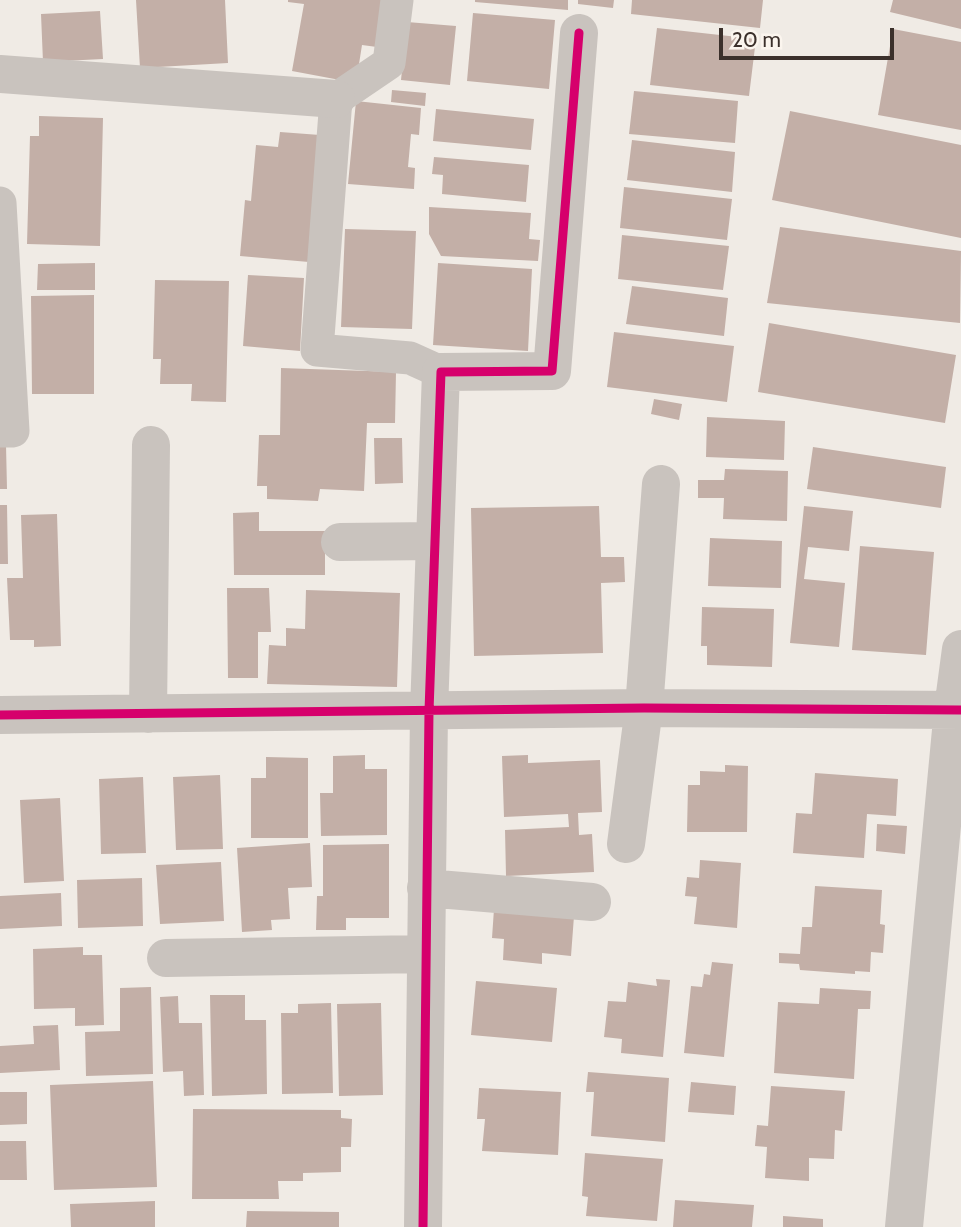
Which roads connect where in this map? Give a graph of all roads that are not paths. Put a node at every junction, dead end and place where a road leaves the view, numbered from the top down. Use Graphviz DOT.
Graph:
graph roads {
  1 [pos="397,0"];
  2 [pos="579,33"];
  3 [pos="0,75"];
  4 [pos="336,99"];
  5 [pos="0,203"];
  6 [pos="441,372"];
  7 [pos="0,431"];
  8 [pos="151,445"];
  9 [pos="661,484"];
  10 [pos="435,541"];
  11 [pos="340,542"];
  12 [pos="961,649"];
  13 [pos="644,708"];
  14 [pos="957,710"];
  15 [pos="429,711"];
  16 [pos="148,714"];
  17 [pos="0,715"];
  18 [pos="626,844"];
  19 [pos="426,888"];
  20 [pos="592,902"];
  21 [pos="425,954"];
  22 [pos="166,958"];
  23 [pos="423,1227"];
  24 [pos="904,1227"];
  1 -- 4 [label="lane"];
  2 -- 6 [label="street"];
  3 -- 4 [label="street"];
  4 -- 6 [label="lane"];
  5 -- 7 [label="lane"];
  6 -- 10 [label="street"];
  8 -- 16 [label="street"];
  9 -- 13 [label="street"];
  10 -- 11 [label="street"];
  10 -- 15 [label="street"];
  12 -- 14 [label="street"];
  13 -- 14 [label="street"];
  13 -- 15 [label="street"];
  13 -- 18 [label="street"];
  14 -- 24 [label="street"];
  15 -- 16 [label="street"];
  15 -- 19 [label="street"];
  16 -- 17 [label="street"];
  19 -- 20 [label="street"];
  19 -- 21 [label="street"];
  21 -- 22 [label="street"];
  21 -- 23 [label="street"];
}
